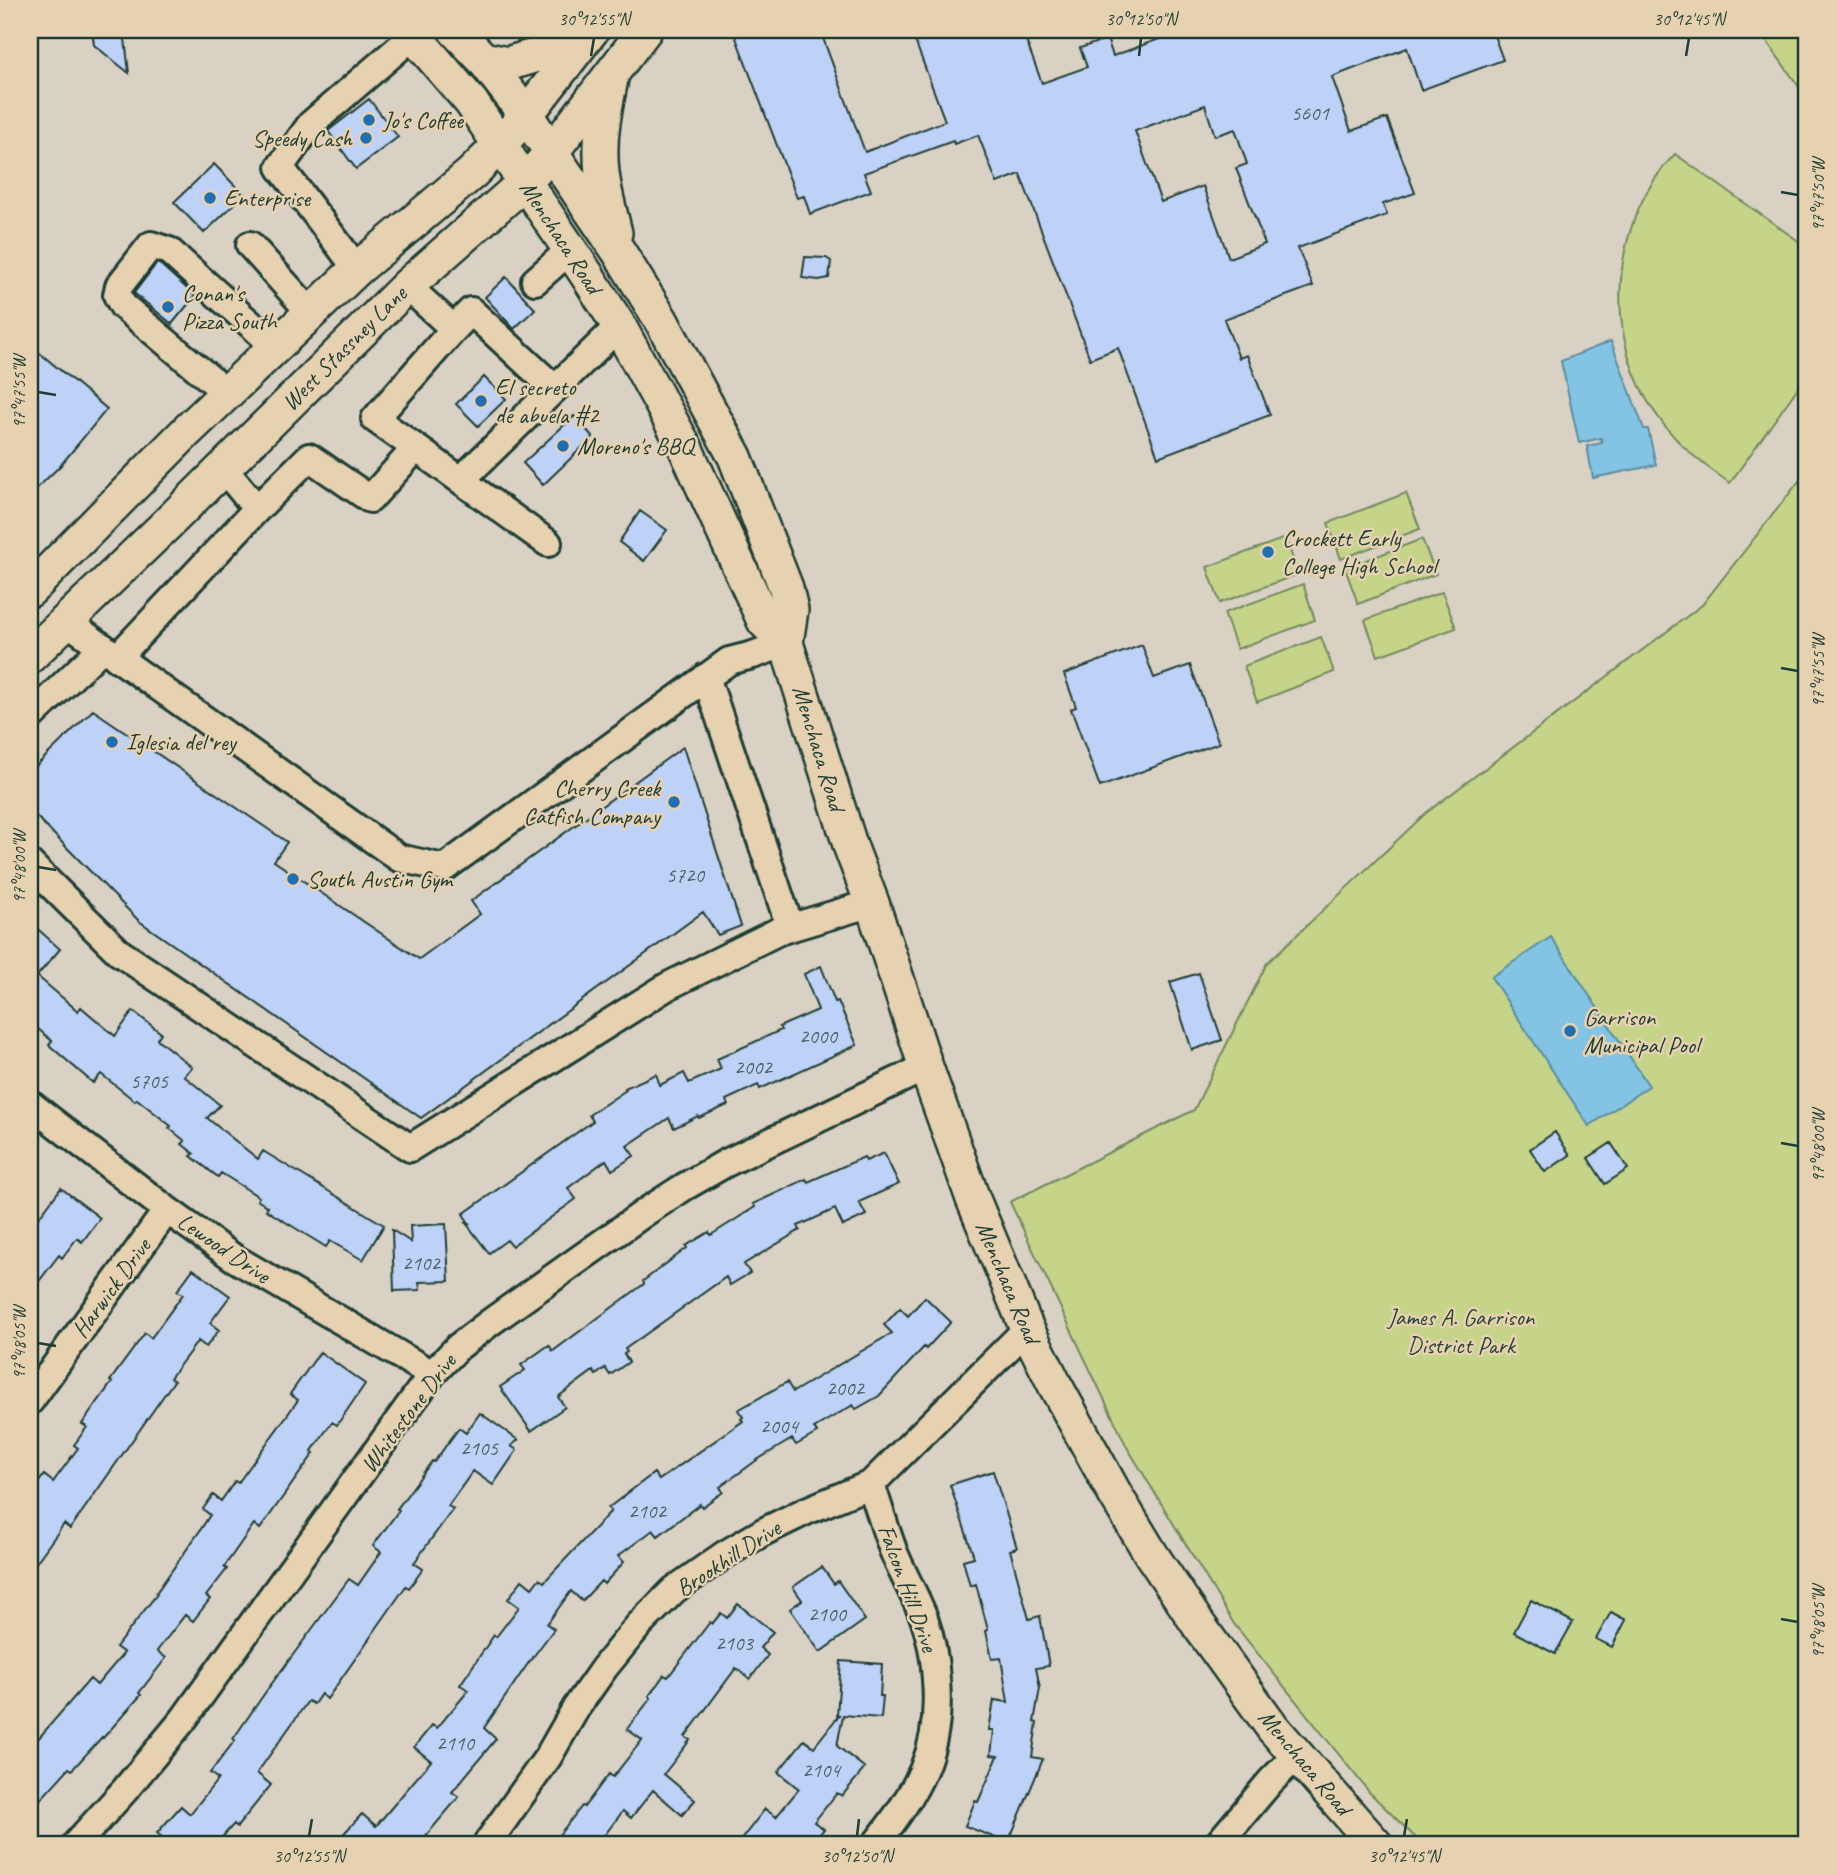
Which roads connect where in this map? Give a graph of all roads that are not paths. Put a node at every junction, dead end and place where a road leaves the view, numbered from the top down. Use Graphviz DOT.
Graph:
graph roads {
  1 [pos="455,30"];
  2 [pos="645,30"];
  3 [pos="412,33"];
  4 [pos="587,35"];
  5 [pos="483,59"];
  6 [pos="613,71"];
  7 [pos="526,115"];
  8 [pos="500,145"];
  9 [pos="551,153"];
  10 [pos="525,182"];
  11 [pos="250,245"];
  12 [pos="570,250"];
  13 [pos="619,252"];
  14 [pos="357,269"];
  15 [pos="535,281"];
  16 [pos="407,286"];
  17 [pos="311,313"];
  18 [pos="618,326"];
  19 [pos="454,329"];
  20 [pos="276,347"];
  21 [pos="554,387"];
  22 [pos="227,393"];
  23 [pos="253,438"];
  24 [pos="416,447"];
  25 [pos="223,468"];
  26 [pos="461,480"];
  27 [pos="257,509"];
  28 [pos="548,543"];
  29 [pos="30,590"];
  30 [pos="66,621"];
  31 [pos="786,643"];
  32 [pos="32,651"];
  33 [pos="110,653"];
  34 [pos="706,677"];
  35 [pos="30,717"];
  36 [pos="30,864"];
  37 [pos="872,903"];
  38 [pos="790,928"];
  39 [pos="926,1067"];
  40 [pos="30,1104"];
  41 [pos="167,1210"];
  42 [pos="1027,1329"];
  43 [pos="432,1374"];
  44 [pos="30,1401"];
  45 [pos="871,1484"];
  46 [pos="1297,1755"];
  47 [pos="75,1845"];
  48 [pos="486,1845"];
  49 [pos="875,1845"];
  50 [pos="1217,1845"];
  51 [pos="1376,1845"];
  1 -- 5 [label="main road, Menchaca Road"];
  2 -- 6 [label="main road, West Stassney Lane"];
  3 -- 8 [label="main road, Menchaca Road"];
  3 -- 14 [label="street"];
  4 -- 5 [label="main road"];
  4 -- 7 [label="main road, West Stassney Lane"];
  5 -- 7 [label="main road, Menchaca Road"];
  6 -- 9 [label="main road, West Stassney Lane"];
  6 -- 13 [label="main road"];
  7 -- 8 [label="main road, West Stassney Lane"];
  7 -- 9 [label="main road, Menchaca Road"];
  8 -- 10 [label="main road, Menchaca Road"];
  8 -- 14 [label="main road, West Stassney Lane"];
  9 -- 10 [label="main road, West Stassney Lane"];
  9 -- 13 [label="main road, Menchaca Road"];
  10 -- 12 [label="main road, Menchaca Road"];
  10 -- 16 [label="main road, West Stassney Lane"];
  11 -- 17 [label="street"];
  12 -- 15 [label="street"];
  12 -- 18 [label="main road, Menchaca Road"];
  13 -- 31 [label="main road, Menchaca Road"];
  14 -- 17 [label="main road, West Stassney Lane"];
  16 -- 19 [label="street"];
  16 -- 23 [label="main road, West Stassney Lane"];
  17 -- 20 [label="main road, West Stassney Lane"];
  18 -- 21 [label="street"];
  18 -- 31 [label="main road, Menchaca Road"];
  19 -- 21 [label="street"];
  19 -- 24 [label="street"];
  20 -- 22 [label="main road, West Stassney Lane"];
  20 -- 22 [label="street"];
  21 -- 26 [label="street"];
  22 -- 23 [label="main road"];
  22 -- 29 [label="main road, West Stassney Lane"];
  23 -- 25 [label="main road, West Stassney Lane"];
  24 -- 26 [label="street"];
  24 -- 27 [label="street"];
  25 -- 27 [label="street"];
  25 -- 30 [label="main road, West Stassney Lane"];
  26 -- 28 [label="street"];
  27 -- 33 [label="street"];
  30 -- 32 [label="main road, West Stassney Lane"];
  30 -- 33 [label="street"];
  31 -- 34 [label="street"];
  31 -- 37 [label="main road, Menchaca Road"];
  33 -- 34 [label="street"];
  33 -- 35 [label="street"];
  34 -- 38 [label="street"];
  36 -- 38 [label="street"];
  37 -- 38 [label="street"];
  37 -- 39 [label="main road, Menchaca Road"];
  39 -- 42 [label="main road, Menchaca Road"];
  39 -- 43 [label="street, Whitestone Drive"];
  40 -- 41 [label="street, Lewood Drive"];
  41 -- 43 [label="street, Lewood Drive"];
  41 -- 44 [label="street, Harwick Drive"];
  42 -- 45 [label="street, Brookhill Drive"];
  42 -- 46 [label="main road, Menchaca Road"];
  43 -- 47 [label="street, Whitestone Drive"];
  45 -- 48 [label="street, Brookhill Drive"];
  45 -- 49 [label="street, Falcon Hill Drive"];
  46 -- 50 [label="street"];
  46 -- 51 [label="main road, Menchaca Road"];
}
